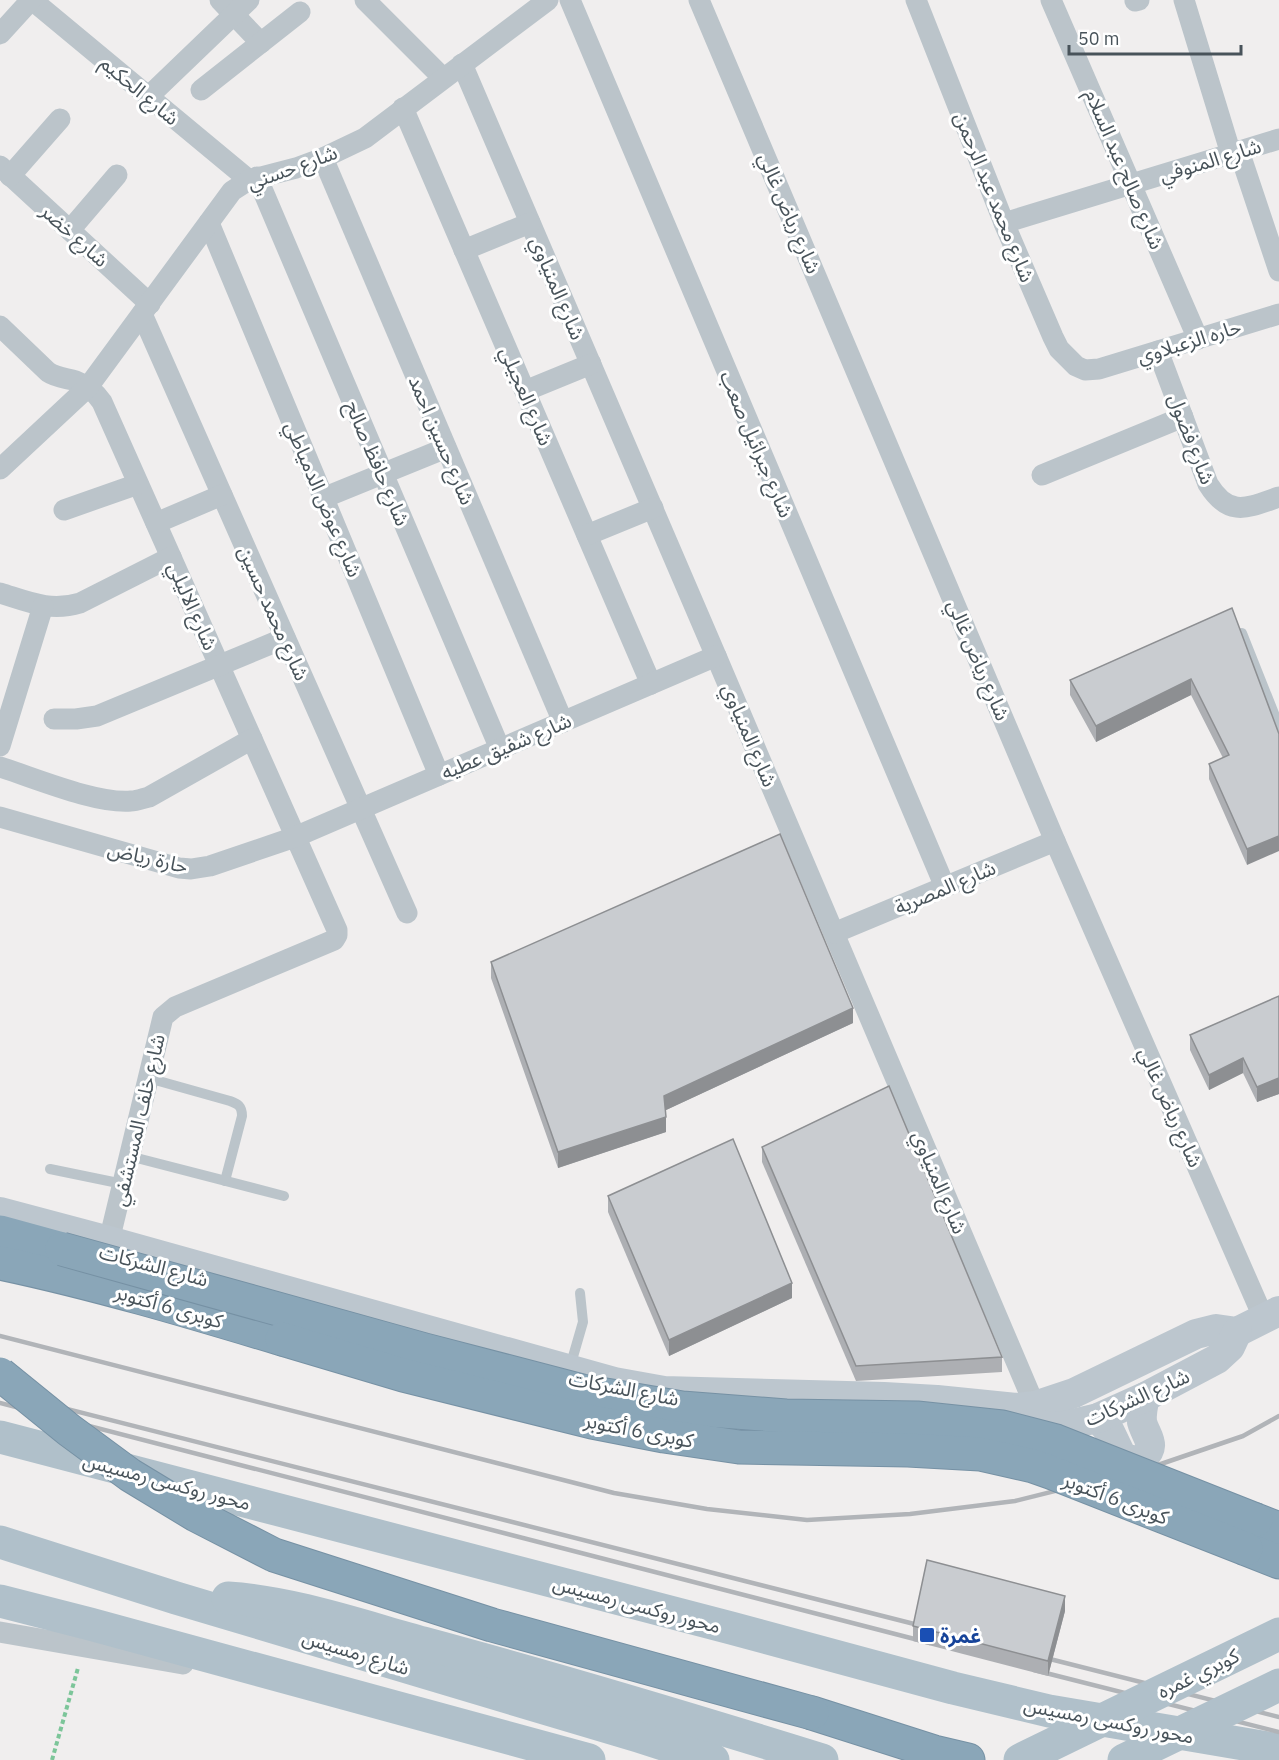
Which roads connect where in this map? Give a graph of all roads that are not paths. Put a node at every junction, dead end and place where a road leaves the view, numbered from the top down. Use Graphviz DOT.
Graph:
graph roads {
  1 [pos="32,0"];
  2 [pos="249,0"];
  3 [pos="548,0"];
  4 [pos="570,0"];
  5 [pos="699,0"];
  6 [pos="916,0"];
  7 [pos="1051,0"];
  8 [pos="1184,0"];
  9 [pos="374,3"];
  10 [pos="227,7"];
  11 [pos="300,12"];
  12 [pos="0,34"];
  13 [pos="261,43"];
  14 [pos="462,64"];
  15 [pos="443,78"];
  16 [pos="201,90"];
  17 [pos="148,97"];
  18 [pos="403,108"];
  19 [pos="60,119"];
  20 [pos="1279,139"];
  21 [pos="1235,152"];
  22 [pos="322,158"];
  23 [pos="5,171"];
  24 [pos="117,175"];
  25 [pos="253,179"];
  26 [pos="1131,184"];
  27 [pos="209,223"];
  28 [pos="530,223"];
  29 [pos="1004,223"];
  30 [pos="70,230"];
  31 [pos="464,250"];
  32 [pos="1279,271"];
  33 [pos="146,309"];
  34 [pos="1279,314"];
  35 [pos="0,326"];
  36 [pos="1198,339"];
  37 [pos="1158,351"];
  38 [pos="591,364"];
  39 [pos="1099,369"];
  40 [pos="88,387"];
  41 [pos="525,391"];
  42 [pos="1183,417"];
  43 [pos="446,448"];
  44 [pos="0,469"];
  45 [pos="383,474"];
  46 [pos="1042,475"];
  47 [pos="138,484"];
  48 [pos="222,495"];
  49 [pos="1279,497"];
  50 [pos="323,498"];
  51 [pos="653,508"];
  52 [pos="64,510"];
  53 [pos="156,523"];
  54 [pos="587,535"];
  55 [pos="171,556"];
  56 [pos="0,593"];
  57 [pos="43,606"];
  58 [pos="1242,633"];
  59 [pos="285,638"];
  60 [pos="716,656"];
  61 [pos="219,666"];
  62 [pos="651,684"];
  63 [pos="54,719"];
  64 [pos="563,722"];
  65 [pos="1279,726"];
  66 [pos="252,739"];
  67 [pos="0,746"];
  68 [pos="500,749"];
  69 [pos="0,767"];
  70 [pos="439,775"];
  71 [pos="361,808"];
  72 [pos="0,816"];
  73 [pos="295,837"];
  74 [pos="1055,841"];
  75 [pos="945,887"];
  76 [pos="407,913"];
  77 [pos="337,930"];
  78 [pos="834,933"];
  79 [pos="148,1078"];
  80 [pos="129,1156"];
  81 [pos="50,1169"];
  82 [pos="225,1180"];
  83 [pos="123,1184"];
  84 [pos="284,1196"];
  85 [pos="0,1212"];
  86 [pos="0,1223"];
  87 [pos="0,1232"];
  88 [pos="109,1241"];
  89 [pos="0,1263"];
  90 [pos="580,1293"];
  91 [pos="389,1307"];
  92 [pos="1271,1315"];
  93 [pos="1237,1332"];
  94 [pos="570,1365"];
  95 [pos="0,1374"];
  96 [pos="1146,1397"];
  97 [pos="934,1405"];
  98 [pos="1035,1407"];
  99 [pos="1098,1418"];
  100 [pos="0,1437"];
  101 [pos="1142,1459"];
  102 [pos="1279,1513"];
  103 [pos="1279,1529"];
  104 [pos="0,1542"];
  105 [pos="1279,1562"];
  106 [pos="176,1598"];
  107 [pos="0,1601"];
  108 [pos="0,1632"];
  109 [pos="1279,1634"];
  110 [pos="1279,1685"];
  111 [pos="334,1690"];
  112 [pos="1279,1750"];
  113 [pos="589,1760"];
  114 [pos="713,1760"];
  115 [pos="822,1760"];
  116 [pos="968,1760"];
  117 [pos="1020,1760"];
  118 [pos="1124,1760"];
  1 -- 12 [label="street"];
  1 -- 17 [label="street, شارع الحكيم"];
  2 -- 10 [label="street"];
  3 -- 14 [label="street, شارع حسني"];
  4 -- 75 [label="street, شارع جبرائيل صعب"];
  5 -- 74 [label="street, شارع رياض غالي"];
  6 -- 29 [label="street, شارع محمد عبد الرحمن"];
  7 -- 26 [label="street, شارع صالح عبد السلام"];
  8 -- 21 [label="street"];
  9 -- 15 [label="street"];
  10 -- 13 [label="street"];
  10 -- 17 [label="street"];
  11 -- 13 [label="street"];
  13 -- 16 [label="street"];
  14 -- 15 [label="street, شارع حسني"];
  14 -- 28 [label="street, شارع المنياوي"];
  15 -- 18 [label="street, شارع حسني"];
  17 -- 25 [label="street, شارع الحكيم"];
  18 -- 22 [label="street, شارع حسني"];
  18 -- 31 [label="street, شارع العجيلي"];
  19 -- 23 [label="street"];
  20 -- 21 [label="street, شارع المنوفي"];
  21 -- 26 [label="street, شارع المنوفي"];
  21 -- 32 [label="street"];
  22 -- 25 [label="street, شارع حسني"];
  22 -- 43 [label="street, شارع حسين احمد"];
  23 -- 30 [label="street, شارع خضر"];
  24 -- 30 [label="street"];
  25 -- 27 [label="street, شارع حسني"];
  25 -- 45 [label="street, شارع حافظ صالح"];
  26 -- 29 [label="street, شارع المنوفي"];
  26 -- 36 [label="street, شارع صالح عبد السلام"];
  27 -- 33 [label="street, شارع حسني"];
  27 -- 50 [label="street, شارع عوض الدمياطي"];
  28 -- 31 [label="street"];
  28 -- 38 [label="street, شارع المنياوي"];
  29 -- 39 [label="street, شارع محمد عبد الرحمن"];
  30 -- 33 [label="street, شارع خضر"];
  31 -- 41 [label="street, شارع العجيلي"];
  33 -- 40 [label="street, شارع حسني"];
  33 -- 48 [label="street, شارع محمد حسين"];
  34 -- 36 [label="street, حاره الزعبلاوي"];
  35 -- 40 [label="street"];
  36 -- 37 [label="street, حاره الزعبلاوي"];
  37 -- 39 [label="street, حاره الزعبلاوي"];
  37 -- 42 [label="street, شارع فضول"];
  38 -- 41 [label="street"];
  38 -- 51 [label="street, شارع المنياوي"];
  40 -- 44 [label="street, شارع حسني"];
  40 -- 47 [label="street, شارع الاليلي"];
  41 -- 54 [label="street, شارع العجيلي"];
  42 -- 46 [label="street"];
  42 -- 49 [label="street, شارع فضول"];
  43 -- 45 [label="street"];
  43 -- 64 [label="street, شارع حسين احمد"];
  45 -- 50 [label="street"];
  45 -- 68 [label="street, شارع حافظ صالح"];
  47 -- 52 [label="street"];
  47 -- 53 [label="street, شارع الاليلي"];
  48 -- 53 [label="street"];
  48 -- 59 [label="street, شارع محمد حسين"];
  50 -- 70 [label="street, شارع عوض الدمياطي"];
  51 -- 54 [label="street"];
  51 -- 60 [label="street, شارع المنياوي"];
  53 -- 55 [label="street, شارع الاليلي"];
  54 -- 62 [label="street, شارع العجيلي"];
  55 -- 57 [label="street"];
  55 -- 61 [label="street, شارع الاليلي"];
  56 -- 57 [label="street"];
  57 -- 67 [label="street"];
  58 -- 65 [label="lane"];
  59 -- 61 [label="street"];
  59 -- 71 [label="street, شارع محمد حسين"];
  60 -- 62 [label="street, شارع شفيق عطيه"];
  60 -- 78 [label="street, شارع المنياوي"];
  61 -- 63 [label="street"];
  61 -- 66 [label="street, شارع الاليلي"];
  62 -- 64 [label="street, شارع شفيق عطيه"];
  64 -- 68 [label="street, شارع شفيق عطيه"];
  66 -- 69 [label="street"];
  66 -- 73 [label="street, شارع الاليلي"];
  68 -- 70 [label="street, شارع شفيق عطيه"];
  70 -- 71 [label="street, شارع شفيق عطيه"];
  71 -- 73 [label="street, شارع شفيق عطيه"];
  71 -- 76 [label="street, شارع محمد حسين"];
  72 -- 73 [label="street, حارة رياض"];
  73 -- 77 [label="street, شارع الاليلي"];
  74 -- 75 [label="street, شارع المصرية"];
  74 -- 92 [label="street, شارع رياض غالي"];
  75 -- 78 [label="street, شارع المصرية"];
  77 -- 79 [label="street, شارع خلف المستشفي"];
  78 -- 98 [label="street, شارع المنياوي"];
  79 -- 80 [label="street, شارع خلف المستشفي"];
  79 -- 82 [label="lane"];
  80 -- 82 [label="lane"];
  80 -- 83 [label="street, شارع خلف المستشفي"];
  81 -- 83 [label="lane"];
  82 -- 84 [label="lane"];
  83 -- 88 [label="street, شارع خلف المستشفي"];
  85 -- 88 [label="main road, شارع الشركات"];
  86 -- 97 [label="main road, شارع الشركات"];
  87 -- 103 [label="highway, كوبرى 6 أكتوبر, bridge"];
  88 -- 94 [label="main road, شارع الشركات"];
  89 -- 105 [label="highway, كوبرى 6 أكتوبر, bridge"];
  90 -- 94 [label="lane"];
  91 -- 94 [label="lane"];
  92 -- 93 [label="main road, شارع الشركات"];
  93 -- 96 [label="main road, شارع الشركات"];
  93 -- 98 [label="main road, شارع الشركات"];
  94 -- 97 [label="main road, شارع الشركات"];
  95 -- 116 [label="highway, bridge"];
  96 -- 99 [label="main road, شارع الشركات"];
  96 -- 101 [label="main road"];
  97 -- 98 [label="main road, شارع الشركات"];
  97 -- 99 [label="main road, شارع الشركات"];
  99 -- 101 [label="main road"];
  100 -- 112 [label="main road, محور روكسى رمسيس"];
  101 -- 102 [label="main road"];
  104 -- 106 [label="main road, شارع رمسيس"];
  106 -- 114 [label="main road, شارع رمسيس"];
  106 -- 115 [label="main road"];
  107 -- 111 [label="main road, شارع رمسيس"];
  108 -- 111 [label="street"];
  109 -- 117 [label="main road, كوبري غمره, bridge"];
  110 -- 118 [label="main road, bridge"];
  111 -- 113 [label="main road, شارع رمسيس"];
}
